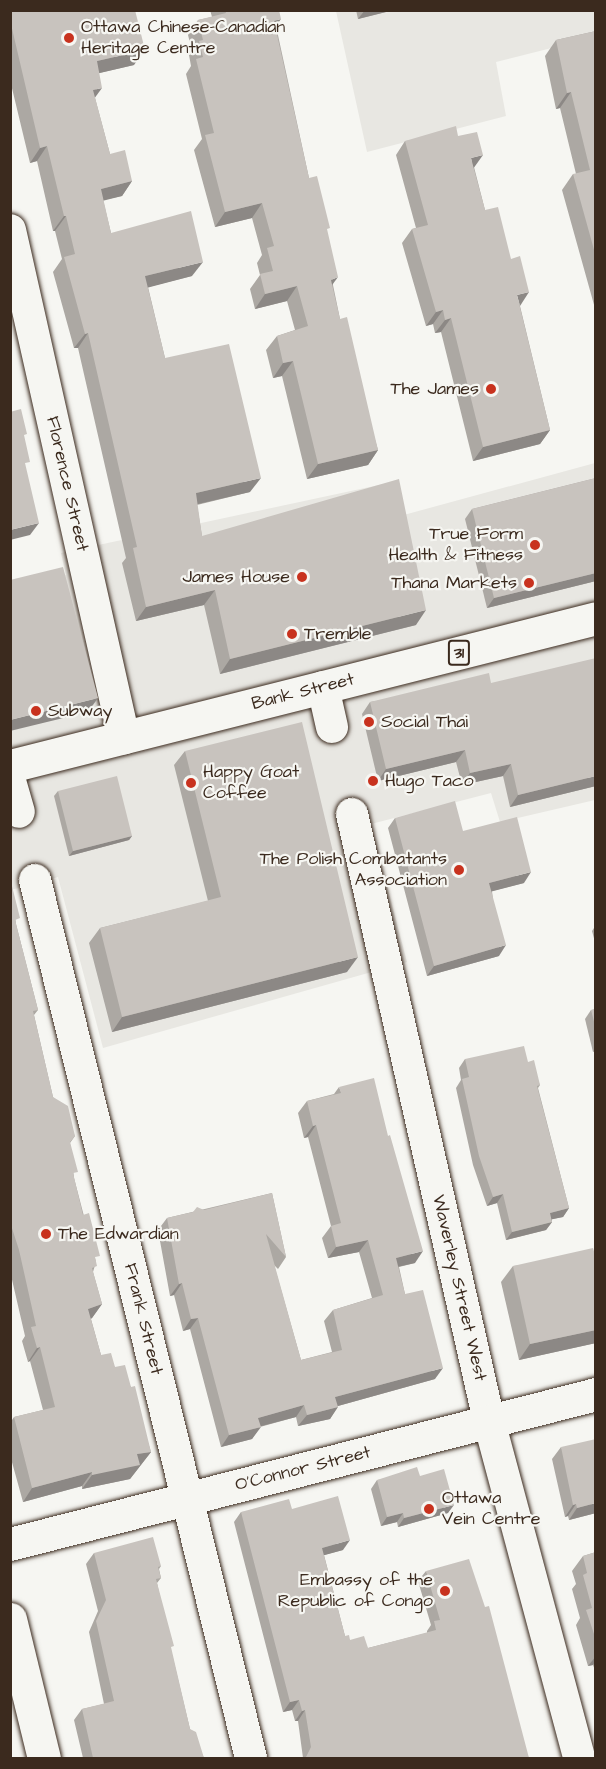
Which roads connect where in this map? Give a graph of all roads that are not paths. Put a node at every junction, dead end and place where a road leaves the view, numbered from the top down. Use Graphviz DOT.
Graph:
graph roads {
  1 [pos="10,230"];
  2 [pos="596,618"];
  3 [pos="323,687"];
  4 [pos="332,727"];
  5 [pos="124,738"];
  6 [pos="10,766"];
  7 [pos="10,781"];
  8 [pos="19,812"];
  9 [pos="352,814"];
  10 [pos="35,880"];
  11 [pos="596,1394"];
  12 [pos="489,1421"];
  13 [pos="186,1499"];
  14 [pos="10,1544"];
  15 [pos="10,1618"];
  16 [pos="44,1758"];
  17 [pos="251,1758"];
  18 [pos="579,1758"];
  1 -- 5 [label="street, Florence Street"];
  2 -- 3 [label="main road, Bank Street / 31"];
  3 -- 4 [label="street"];
  3 -- 5 [label="main road, Bank Street / 31"];
  5 -- 6 [label="main road, Bank Street / 31"];
  7 -- 8 [label="street"];
  9 -- 12 [label="street, Waverley Street West"];
  10 -- 13 [label="street, Frank Street"];
  11 -- 12 [label="main road, O'Connor Street"];
  12 -- 13 [label="main road, O'Connor Street"];
  12 -- 18 [label="street, Waverley Street West"];
  13 -- 14 [label="main road, O'Connor Street"];
  13 -- 17 [label="street, Frank Street"];
  15 -- 16 [label="main road"];
}
